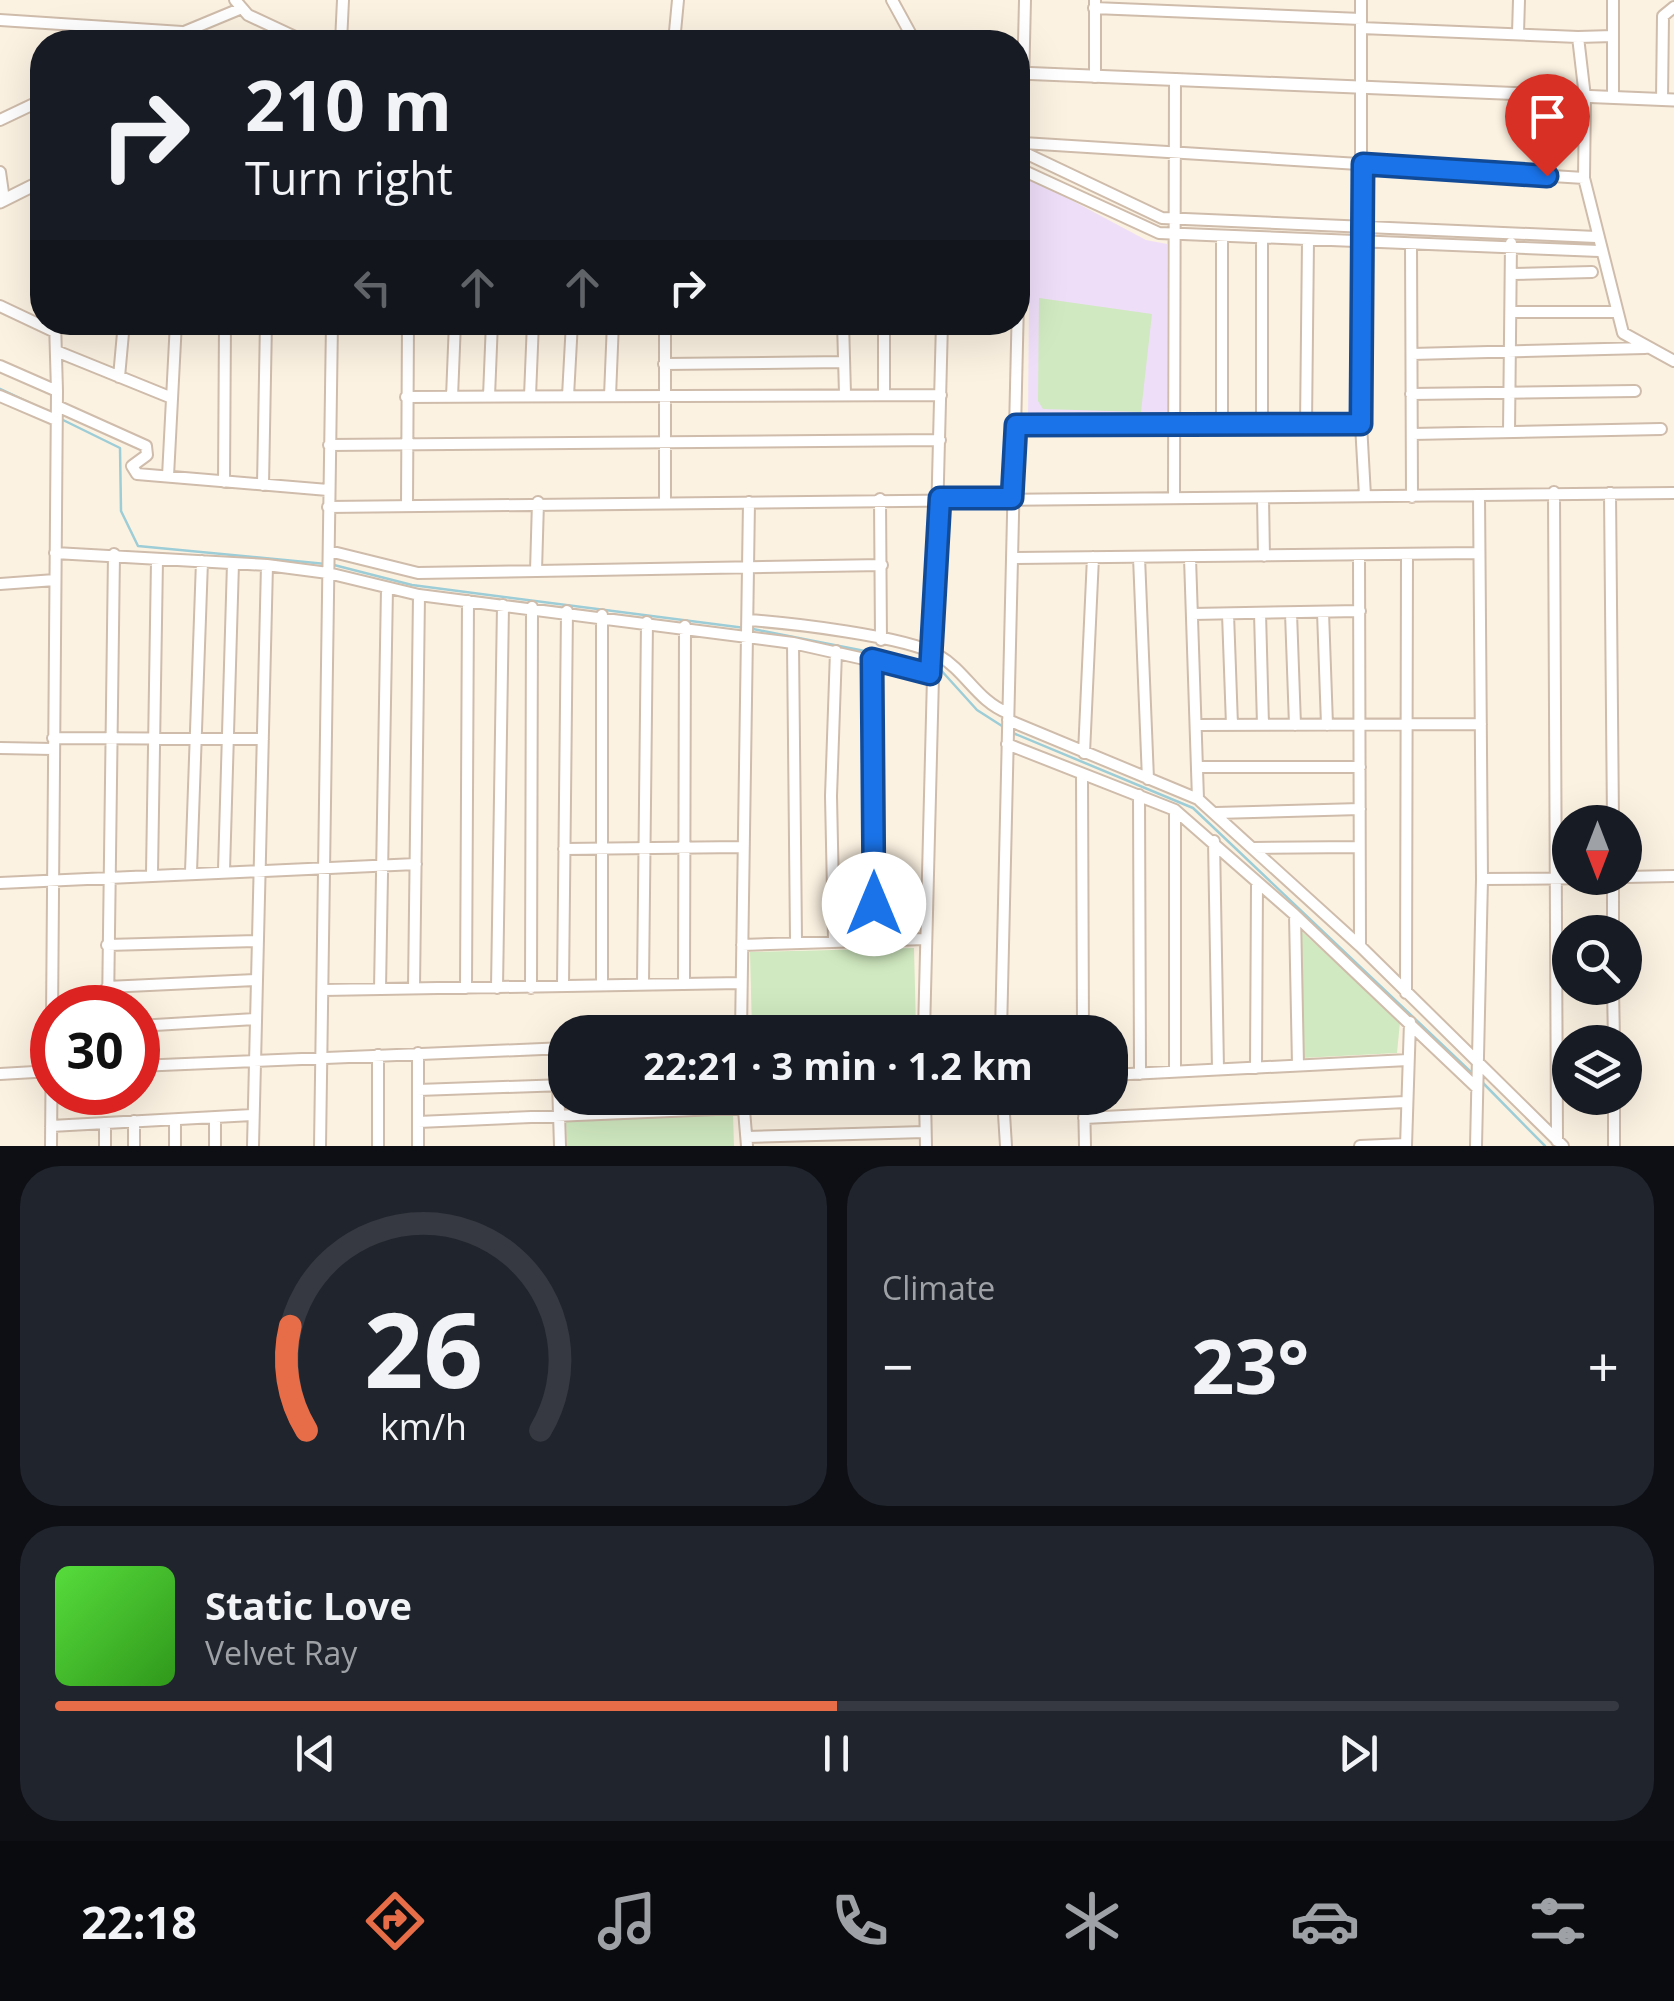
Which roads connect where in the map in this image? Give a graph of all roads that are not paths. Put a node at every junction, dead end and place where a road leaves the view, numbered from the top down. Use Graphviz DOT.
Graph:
graph roads {
  1 [pos="343,0"];
  2 [pos="678,0"];
  3 [pos="892,0"];
  4 [pos="1026,0"];
  5 [pos="1294,0"];
  6 [pos="1361,0"];
  7 [pos="1519,0"];
  8 [pos="1613,0"];
  9 [pos="238,4"];
  10 [pos="1094,4"];
  11 [pos="1668,6"];
  12 [pos="1295,16"];
  13 [pos="0,20"];
  14 [pos="1361,24"];
  15 [pos="152,30"];
  16 [pos="186,30"];
  17 [pos="285,30"];
  18 [pos="342,30"];
  19 [pos="675,30"];
  20 [pos="908,30"];
  21 [pos="1024,30"];
  22 [pos="1518,34"];
  23 [pos="1613,36"];
  24 [pos="1578,37"];
  25 [pos="1669,47"];
  26 [pos="1030,74"];
  27 [pos="1095,77"];
  28 [pos="1175,80"];
  29 [pos="1360,87"];
  30 [pos="1584,96"];
  31 [pos="1613,98"];
  32 [pos="1668,99"];
  33 [pos="30,106"];
  34 [pos="0,120"];
  35 [pos="1030,148"];
  36 [pos="1030,152"];
  37 [pos="1174,154"];
  38 [pos="1363,164"];
  39 [pos="0,172"];
  40 [pos="1030,173"];
  41 [pos="1584,178"];
  42 [pos="30,187"];
  43 [pos="2,201"];
  44 [pos="1175,219"];
  45 [pos="1364,228"];
  46 [pos="1511,234"];
  47 [pos="1174,235"];
  48 [pos="1222,236"];
  49 [pos="1596,237"];
  50 [pos="1262,238"];
  51 [pos="1308,241"];
  52 [pos="1363,242"];
  53 [pos="1411,244"];
  54 [pos="1511,248"];
  55 [pos="1599,251"];
  56 [pos="1592,272"];
  57 [pos="1512,274"];
  58 [pos="0,306"];
  59 [pos="1510,312"];
  60 [pos="1614,312"];
  61 [pos="30,317"];
  62 [pos="55,335"];
  63 [pos="123,335"];
  64 [pos="175,335"];
  65 [pos="225,335"];
  66 [pos="266,335"];
  67 [pos="332,335"];
  68 [pos="408,335"];
  69 [pos="454,335"];
  70 [pos="491,335"];
  71 [pos="532,335"];
  72 [pos="571,335"];
  73 [pos="613,335"];
  74 [pos="665,335"];
  75 [pos="843,335"];
  76 [pos="884,335"];
  77 [pos="942,335"];
  78 [pos="1018,335"];
  79 [pos="1645,348"];
  80 [pos="56,351"];
  81 [pos="1412,354"];
  82 [pos="1512,354"];
  83 [pos="1674,361"];
  84 [pos="844,362"];
  85 [pos="664,364"];
  86 [pos="0,366"];
  87 [pos="119,377"];
  88 [pos="57,391"];
  89 [pos="1635,391"];
  90 [pos="1510,392"];
  91 [pos="845,394"];
  92 [pos="884,394"];
  93 [pos="1412,394"];
  94 [pos="663,395"];
  95 [pos="941,395"];
  96 [pos="0,396"];
  97 [pos="489,396"];
  98 [pos="530,396"];
  99 [pos="568,396"];
  100 [pos="610,396"];
  101 [pos="406,397"];
  102 [pos="452,397"];
  103 [pos="172,398"];
  104 [pos="57,406"];
  105 [pos="56,420"];
  106 [pos="1174,424"];
  107 [pos="1222,424"];
  108 [pos="1262,424"];
  109 [pos="1306,424"];
  110 [pos="1361,424"];
  111 [pos="1016,425"];
  112 [pos="1660,429"];
  113 [pos="1510,432"];
  114 [pos="1412,434"];
  115 [pos="940,440"];
  116 [pos="662,443"];
  117 [pos="407,444"];
  118 [pos="329,445"];
  119 [pos="168,476"];
  120 [pos="224,482"];
  121 [pos="263,485"];
  122 [pos="328,490"];
  123 [pos="1554,492"];
  124 [pos="1674,492"];
  125 [pos="1610,494"];
  126 [pos="1365,496"];
  127 [pos="1478,496"];
  128 [pos="1412,497"];
  129 [pos="940,498"];
  130 [pos="1012,498"];
  131 [pos="1174,498"];
  132 [pos="1263,498"];
  133 [pos="880,499"];
  134 [pos="538,502"];
  135 [pos="665,502"];
  136 [pos="749,502"];
  137 [pos="407,506"];
  138 [pos="328,507"];
  139 [pos="329,551"];
  140 [pos="55,553"];
  141 [pos="114,554"];
  142 [pos="1406,554"];
  143 [pos="1479,554"];
  144 [pos="1359,555"];
  145 [pos="1264,556"];
  146 [pos="1093,557"];
  147 [pos="1140,557"];
  148 [pos="1013,558"];
  149 [pos="1190,558"];
  150 [pos="157,560"];
  151 [pos="202,561"];
  152 [pos="233,562"];
  153 [pos="267,565"];
  154 [pos="882,565"];
  155 [pos="748,568"];
  156 [pos="536,570"];
  157 [pos="328,573"];
  158 [pos="55,580"];
  159 [pos="0,584"];
  160 [pos="387,588"];
  161 [pos="419,595"];
  162 [pos="468,601"];
  163 [pos="503,605"];
  164 [pos="532,607"];
  165 [pos="567,611"];
  166 [pos="1360,611"];
  167 [pos="1292,612"];
  168 [pos="1323,612"];
  169 [pos="1260,613"];
  170 [pos="1192,614"];
  171 [pos="1228,614"];
  172 [pos="602,615"];
  173 [pos="748,620"];
  174 [pos="647,622"];
  175 [pos="685,626"];
  176 [pos="748,635"];
  177 [pos="882,640"];
  178 [pos="793,642"];
  179 [pos="836,651"];
  180 [pos="872,659"];
  181 [pos="931,662"];
  182 [pos="1008,716"];
  183 [pos="1361,724"];
  184 [pos="1481,724"];
  185 [pos="1196,725"];
  186 [pos="1232,725"];
  187 [pos="1263,725"];
  188 [pos="1295,725"];
  189 [pos="1327,725"];
  190 [pos="1408,725"];
  191 [pos="110,738"];
  192 [pos="193,739"];
  193 [pos="263,739"];
  194 [pos="155,740"];
  195 [pos="228,740"];
  196 [pos="53,744"];
  197 [pos="1007,744"];
  198 [pos="0,748"];
  199 [pos="1084,753"];
  200 [pos="1197,767"];
  201 [pos="1360,767"];
  202 [pos="1082,774"];
  203 [pos="1148,779"];
  204 [pos="1139,795"];
  205 [pos="1198,799"];
  206 [pos="1556,805"];
  207 [pos="1613,805"];
  208 [pos="1175,810"];
  209 [pos="1360,810"];
  210 [pos="1216,814"];
  211 [pos="1214,841"];
  212 [pos="1358,847"];
  213 [pos="643,848"];
  214 [pos="682,848"];
  215 [pos="742,848"];
  216 [pos="1252,848"];
  217 [pos="601,849"];
  218 [pos="564,850"];
  219 [pos="416,864"];
  220 [pos="382,865"];
  221 [pos="322,868"];
  222 [pos="224,870"];
  223 [pos="262,870"];
  224 [pos="191,872"];
  225 [pos="152,873"];
  226 [pos="108,875"];
  227 [pos="1674,876"];
  228 [pos="1642,877"];
  229 [pos="50,878"];
  230 [pos="1552,878"];
  231 [pos="1482,879"];
  232 [pos="0,883"];
  233 [pos="1256,883"];
  234 [pos="1557,895"];
  235 [pos="1295,914"];
  236 [pos="874,939"];
  237 [pos="925,939"];
  238 [pos="258,940"];
  239 [pos="796,940"];
  240 [pos="834,940"];
  241 [pos="742,944"];
  242 [pos="107,945"];
  243 [pos="1360,946"];
  244 [pos="255,980"];
  245 [pos="741,983"];
  246 [pos="643,984"];
  247 [pos="684,984"];
  248 [pos="51,985"];
  249 [pos="108,985"];
  250 [pos="150,985"];
  251 [pos="602,985"];
  252 [pos="562,986"];
  253 [pos="380,988"];
  254 [pos="414,988"];
  255 [pos="466,988"];
  256 [pos="497,988"];
  257 [pos="531,988"];
  258 [pos="323,990"];
  259 [pos="1406,993"];
  260 [pos="741,1015"];
  261 [pos="924,1015"];
  262 [pos="1001,1015"];
  263 [pos="1083,1015"];
  264 [pos="255,1019"];
  265 [pos="1410,1022"];
  266 [pos="160,1025"];
  267 [pos="548,1049"];
  268 [pos="418,1053"];
  269 [pos="378,1054"];
  270 [pos="320,1058"];
  271 [pos="1478,1059"];
  272 [pos="254,1060"];
  273 [pos="1408,1060"];
  274 [pos="160,1065"];
  275 [pos="1298,1065"];
  276 [pos="1256,1068"];
  277 [pos="1218,1069"];
  278 [pos="30,1072"];
  279 [pos="1175,1072"];
  280 [pos="0,1074"];
  281 [pos="1128,1074"];
  282 [pos="1140,1074"];
  283 [pos="548,1086"];
  284 [pos="1477,1088"];
  285 [pos="418,1090"];
  286 [pos="1406,1102"];
  287 [pos="51,1115"];
  288 [pos="252,1115"];
  289 [pos="572,1115"];
  290 [pos="744,1115"];
  291 [pos="925,1115"];
  292 [pos="1004,1115"];
  293 [pos="1614,1115"];
  294 [pos="559,1116"];
  295 [pos="215,1118"];
  296 [pos="1084,1118"];
  297 [pos="175,1120"];
  298 [pos="134,1121"];
  299 [pos="418,1122"];
  300 [pos="105,1123"];
  301 [pos="51,1126"];
  302 [pos="925,1132"];
  303 [pos="747,1142"];
  304 [pos="1560,1143"];
  305 [pos="1406,1145"];
  306 [pos="51,1146"];
  307 [pos="105,1146"];
  308 [pos="134,1146"];
  309 [pos="175,1146"];
  310 [pos="216,1146"];
  311 [pos="253,1146"];
  312 [pos="320,1146"];
  313 [pos="378,1146"];
  314 [pos="418,1146"];
  315 [pos="560,1146"];
  316 [pos="926,1146"];
  317 [pos="1006,1146"];
  318 [pos="1085,1146"];
  319 [pos="1360,1146"];
  320 [pos="1476,1146"];
  321 [pos="1614,1146"];
  1 -- 18 [label="street"];
  2 -- 19 [label="street"];
  3 -- 20 [label="street"];
  4 -- 21 [label="street"];
  5 -- 12 [label="street"];
  6 -- 14 [label="street"];
  7 -- 22 [label="street"];
  8 -- 23 [label="street"];
  9 -- 16 [label="street"];
  9 -- 17 [label="street"];
  10 -- 12 [label="street"];
  10 -- 27 [label="street"];
  11 -- 25 [label="street"];
  12 -- 14 [label="street"];
  13 -- 15 [label="street"];
  14 -- 22 [label="street"];
  14 -- 29 [label="street"];
  22 -- 24 [label="street"];
  23 -- 24 [label="street"];
  23 -- 31 [label="street"];
  24 -- 30 [label="street"];
  25 -- 32 [label="street"];
  26 -- 27 [label="street"];
  27 -- 28 [label="street"];
  28 -- 29 [label="street"];
  28 -- 37 [label="street"];
  29 -- 30 [label="street"];
  29 -- 38 [label="street"];
  30 -- 31 [label="street"];
  30 -- 41 [label="street"];
  31 -- 32 [label="street"];
  33 -- 34 [label="street"];
  35 -- 37 [label="street"];
  36 -- 44 [label="street"];
  37 -- 38 [label="street"];
  37 -- 44 [label="street"];
  38 -- 41 [label="street"];
  38 -- 45 [label="street"];
  39 -- 43 [label="street"];
  40 -- 47 [label="street"];
  41 -- 49 [label="street"];
  42 -- 43 [label="street"];
  44 -- 45 [label="street"];
  44 -- 47 [label="street"];
  45 -- 46 [label="street"];
  45 -- 52 [label="street"];
  46 -- 49 [label="street"];
  46 -- 54 [label="street"];
  47 -- 48 [label="street"];
  47 -- 106 [label="street"];
  48 -- 50 [label="street"];
  48 -- 107 [label="street"];
  49 -- 55 [label="street"];
  50 -- 51 [label="street"];
  50 -- 108 [label="street"];
  51 -- 52 [label="street"];
  51 -- 109 [label="street"];
  52 -- 53 [label="street"];
  52 -- 110 [label="street"];
  53 -- 54 [label="street"];
  53 -- 81 [label="street"];
  54 -- 55 [label="street"];
  54 -- 57 [label="street"];
  55 -- 60 [label="street"];
  56 -- 57 [label="street"];
  57 -- 59 [label="street"];
  58 -- 61 [label="street"];
  59 -- 60 [label="street"];
  59 -- 82 [label="street"];
  60 -- 79 [label="street"];
  62 -- 80 [label="street"];
  63 -- 87 [label="street"];
  64 -- 103 [label="street"];
  65 -- 120 [label="street"];
  66 -- 121 [label="street"];
  67 -- 118 [label="street"];
  68 -- 101 [label="street"];
  69 -- 102 [label="street"];
  70 -- 97 [label="street"];
  71 -- 98 [label="street"];
  72 -- 99 [label="street"];
  73 -- 100 [label="street"];
  74 -- 85 [label="street"];
  75 -- 84 [label="street"];
  76 -- 92 [label="street"];
  77 -- 95 [label="street"];
  78 -- 111 [label="street"];
  79 -- 82 [label="street"];
  79 -- 83 [label="street"];
  80 -- 87 [label="street"];
  80 -- 88 [label="street"];
  81 -- 82 [label="street"];
  81 -- 93 [label="street"];
  82 -- 90 [label="street"];
  84 -- 85 [label="street"];
  84 -- 91 [label="street"];
  85 -- 94 [label="street"];
  86 -- 88 [label="street"];
  87 -- 103 [label="street"];
  88 -- 104 [label="street"];
  89 -- 90 [label="street"];
  90 -- 93 [label="street"];
  90 -- 113 [label="street"];
  91 -- 92 [label="street"];
  91 -- 94 [label="street"];
  92 -- 95 [label="street"];
  93 -- 114 [label="street"];
  94 -- 100 [label="street"];
  94 -- 116 [label="street"];
  95 -- 115 [label="street"];
  96 -- 105 [label="street"];
  97 -- 98 [label="street"];
  97 -- 102 [label="street"];
  98 -- 99 [label="street"];
  99 -- 100 [label="street"];
  101 -- 102 [label="street"];
  101 -- 117 [label="street"];
  103 -- 119 [label="street"];
  104 -- 105 [label="street"];
  104 -- 119 [label="street"];
  105 -- 140 [label="street"];
  106 -- 107 [label="street"];
  106 -- 111 [label="street"];
  106 -- 131 [label="street"];
  107 -- 108 [label="street"];
  108 -- 109 [label="street"];
  109 -- 110 [label="street"];
  110 -- 126 [label="street"];
  111 -- 130 [label="street"];
  112 -- 113 [label="street"];
  113 -- 114 [label="street"];
  114 -- 128 [label="street"];
  115 -- 116 [label="street"];
  115 -- 129 [label="street"];
  116 -- 117 [label="street"];
  116 -- 135 [label="street"];
  117 -- 118 [label="street"];
  117 -- 137 [label="street"];
  118 -- 122 [label="street"];
  119 -- 120 [label="street"];
  120 -- 121 [label="street"];
  121 -- 122 [label="street"];
  122 -- 138 [label="street"];
  123 -- 125 [label="street"];
  123 -- 127 [label="street"];
  123 -- 206 [label="street"];
  124 -- 125 [label="street"];
  125 -- 207 [label="street"];
  126 -- 128 [label="street"];
  126 -- 132 [label="street"];
  127 -- 128 [label="street"];
  127 -- 143 [label="street"];
  129 -- 130 [label="street"];
  129 -- 133 [label="street"];
  129 -- 181 [label="street"];
  130 -- 131 [label="street"];
  130 -- 148 [label="street"];
  131 -- 132 [label="street"];
  132 -- 145 [label="street"];
  133 -- 136 [label="street"];
  133 -- 154 [label="street"];
  134 -- 135 [label="street"];
  134 -- 137 [label="street"];
  134 -- 156 [label="street"];
  135 -- 136 [label="street"];
  136 -- 155 [label="street"];
  137 -- 138 [label="street"];
  138 -- 139 [label="street"];
  139 -- 156 [label="street"];
  139 -- 157 [label="street"];
  140 -- 141 [label="street"];
  140 -- 158 [label="street"];
  141 -- 150 [label="street"];
  141 -- 191 [label="street"];
  142 -- 143 [label="street"];
  142 -- 144 [label="street"];
  142 -- 190 [label="street"];
  143 -- 184 [label="street"];
  144 -- 145 [label="street"];
  144 -- 166 [label="street"];
  145 -- 149 [label="street"];
  146 -- 147 [label="street"];
  146 -- 148 [label="street"];
  146 -- 199 [label="street"];
  147 -- 149 [label="street"];
  147 -- 203 [label="street"];
  148 -- 182 [label="street"];
  149 -- 170 [label="street"];
  150 -- 151 [label="street"];
  150 -- 194 [label="street"];
  151 -- 152 [label="street"];
  151 -- 192 [label="street"];
  152 -- 153 [label="street"];
  152 -- 195 [label="street"];
  153 -- 157 [label="street"];
  153 -- 193 [label="street"];
  154 -- 155 [label="street"];
  154 -- 177 [label="street"];
  155 -- 156 [label="street"];
  155 -- 173 [label="street"];
  157 -- 160 [label="street"];
  157 -- 221 [label="street"];
  158 -- 159 [label="street"];
  158 -- 196 [label="street"];
  160 -- 161 [label="street"];
  160 -- 220 [label="street"];
  161 -- 162 [label="street"];
  161 -- 219 [label="street"];
  162 -- 163 [label="street"];
  162 -- 255 [label="street"];
  163 -- 164 [label="street"];
  163 -- 256 [label="street"];
  164 -- 165 [label="street"];
  164 -- 257 [label="street"];
  165 -- 172 [label="street"];
  165 -- 218 [label="street"];
  166 -- 168 [label="street"];
  166 -- 183 [label="street"];
  167 -- 168 [label="street"];
  167 -- 169 [label="street"];
  167 -- 188 [label="street"];
  168 -- 189 [label="street"];
  169 -- 171 [label="street"];
  169 -- 187 [label="street"];
  170 -- 171 [label="street"];
  170 -- 185 [label="street"];
  171 -- 186 [label="street"];
  172 -- 174 [label="street"];
  172 -- 217 [label="street"];
  173 -- 176 [label="street"];
  173 -- 177 [label="street"];
  174 -- 175 [label="street"];
  174 -- 213 [label="street"];
  175 -- 176 [label="street"];
  175 -- 214 [label="street"];
  176 -- 178 [label="street"];
  176 -- 215 [label="street"];
  177 -- 181 [label="street"];
  178 -- 179 [label="street"];
  178 -- 239 [label="street"];
  179 -- 180 [label="street"];
  179 -- 240 [label="street"];
  180 -- 181 [label="street"];
  180 -- 236 [label="street"];
  181 -- 182 [label="street"];
  181 -- 237 [label="street"];
  182 -- 197 [label="street"];
  182 -- 199 [label="street"];
  183 -- 189 [label="street"];
  183 -- 190 [label="street"];
  183 -- 201 [label="street"];
  184 -- 190 [label="street"];
  184 -- 231 [label="street"];
  185 -- 186 [label="street"];
  185 -- 200 [label="street"];
  186 -- 187 [label="street"];
  187 -- 188 [label="street"];
  188 -- 189 [label="street"];
  190 -- 259 [label="street"];
  191 -- 194 [label="street"];
  191 -- 196 [label="street"];
  191 -- 226 [label="street"];
  192 -- 194 [label="street"];
  192 -- 195 [label="street"];
  192 -- 224 [label="street"];
  193 -- 195 [label="street"];
  193 -- 223 [label="street"];
  194 -- 225 [label="street"];
  195 -- 222 [label="street"];
  196 -- 198 [label="street"];
  196 -- 229 [label="street"];
  197 -- 202 [label="street"];
  197 -- 262 [label="street"];
  199 -- 203 [label="street"];
  200 -- 201 [label="street"];
  200 -- 205 [label="street"];
  201 -- 209 [label="street"];
  202 -- 204 [label="street"];
  202 -- 263 [label="street"];
  203 -- 205 [label="street"];
  204 -- 208 [label="street"];
  204 -- 282 [label="street"];
  205 -- 210 [label="street"];
  208 -- 211 [label="street"];
  208 -- 279 [label="street"];
  209 -- 210 [label="street"];
  209 -- 212 [label="street"];
  210 -- 216 [label="street"];
  211 -- 233 [label="street"];
  211 -- 277 [label="street"];
  212 -- 216 [label="street"];
  212 -- 243 [label="street"];
  213 -- 214 [label="street"];
  213 -- 217 [label="street"];
  213 -- 246 [label="street"];
  214 -- 215 [label="street"];
  214 -- 247 [label="street"];
  215 -- 241 [label="street"];
  216 -- 243 [label="street"];
  217 -- 218 [label="street"];
  217 -- 251 [label="street"];
  218 -- 252 [label="street"];
  219 -- 220 [label="street"];
  219 -- 254 [label="street"];
  220 -- 221 [label="street"];
  220 -- 253 [label="street"];
  221 -- 223 [label="street"];
  221 -- 258 [label="street"];
  222 -- 223 [label="street"];
  222 -- 224 [label="street"];
  223 -- 238 [label="street"];
  224 -- 225 [label="street"];
  225 -- 226 [label="street"];
  226 -- 229 [label="street"];
  226 -- 242 [label="street"];
  227 -- 228 [label="street"];
  229 -- 232 [label="street"];
  229 -- 248 [label="street"];
  230 -- 231 [label="street"];
  231 -- 271 [label="street"];
  233 -- 235 [label="street"];
  233 -- 276 [label="street"];
  234 -- 304 [label="street"];
  235 -- 265 [label="street"];
  235 -- 275 [label="street"];
  236 -- 237 [label="street"];
  236 -- 240 [label="street"];
  237 -- 261 [label="street"];
  238 -- 242 [label="street"];
  238 -- 244 [label="street"];
  239 -- 240 [label="street"];
  239 -- 241 [label="street"];
  241 -- 245 [label="street"];
  242 -- 249 [label="street"];
  243 -- 259 [label="street"];
  244 -- 250 [label="street"];
  244 -- 264 [label="street"];
  245 -- 247 [label="street"];
  245 -- 260 [label="street"];
  246 -- 247 [label="street"];
  246 -- 251 [label="street"];
  251 -- 252 [label="street"];
  252 -- 257 [label="street"];
  253 -- 254 [label="street"];
  253 -- 258 [label="street"];
  254 -- 255 [label="street"];
  255 -- 256 [label="street"];
  256 -- 257 [label="street"];
  258 -- 270 [label="street"];
  259 -- 271 [label="street"];
  264 -- 266 [label="street"];
  264 -- 272 [label="street"];
  265 -- 273 [label="street"];
  265 -- 284 [label="street"];
  267 -- 268 [label="street"];
  268 -- 269 [label="street"];
  268 -- 285 [label="street"];
  269 -- 270 [label="street"];
  269 -- 313 [label="street"];
  270 -- 272 [label="street"];
  270 -- 312 [label="street"];
  271 -- 284 [label="street"];
  271 -- 304 [label="street"];
  272 -- 274 [label="street"];
  272 -- 288 [label="street"];
  273 -- 275 [label="street"];
  273 -- 286 [label="street"];
  275 -- 276 [label="street"];
  276 -- 277 [label="street"];
  277 -- 279 [label="street"];
  278 -- 280 [label="street"];
  279 -- 282 [label="street"];
  281 -- 282 [label="street"];
  283 -- 285 [label="street"];
  284 -- 320 [label="street"];
  285 -- 299 [label="street"];
  286 -- 296 [label="street"];
  286 -- 305 [label="street"];
  287 -- 301 [label="street"];
  288 -- 295 [label="street"];
  288 -- 311 [label="street"];
  289 -- 294 [label="street"];
  290 -- 303 [label="street"];
  291 -- 302 [label="street"];
  292 -- 317 [label="street"];
  293 -- 321 [label="street"];
  294 -- 299 [label="street"];
  294 -- 315 [label="street"];
  295 -- 297 [label="street"];
  295 -- 310 [label="street"];
  296 -- 318 [label="street"];
  297 -- 298 [label="street"];
  297 -- 309 [label="street"];
  298 -- 300 [label="street"];
  298 -- 308 [label="street"];
  299 -- 314 [label="street"];
  300 -- 301 [label="street"];
  300 -- 307 [label="street"];
  301 -- 306 [label="street"];
  302 -- 303 [label="street"];
  302 -- 316 [label="street"];
  305 -- 319 [label="street"];
}
